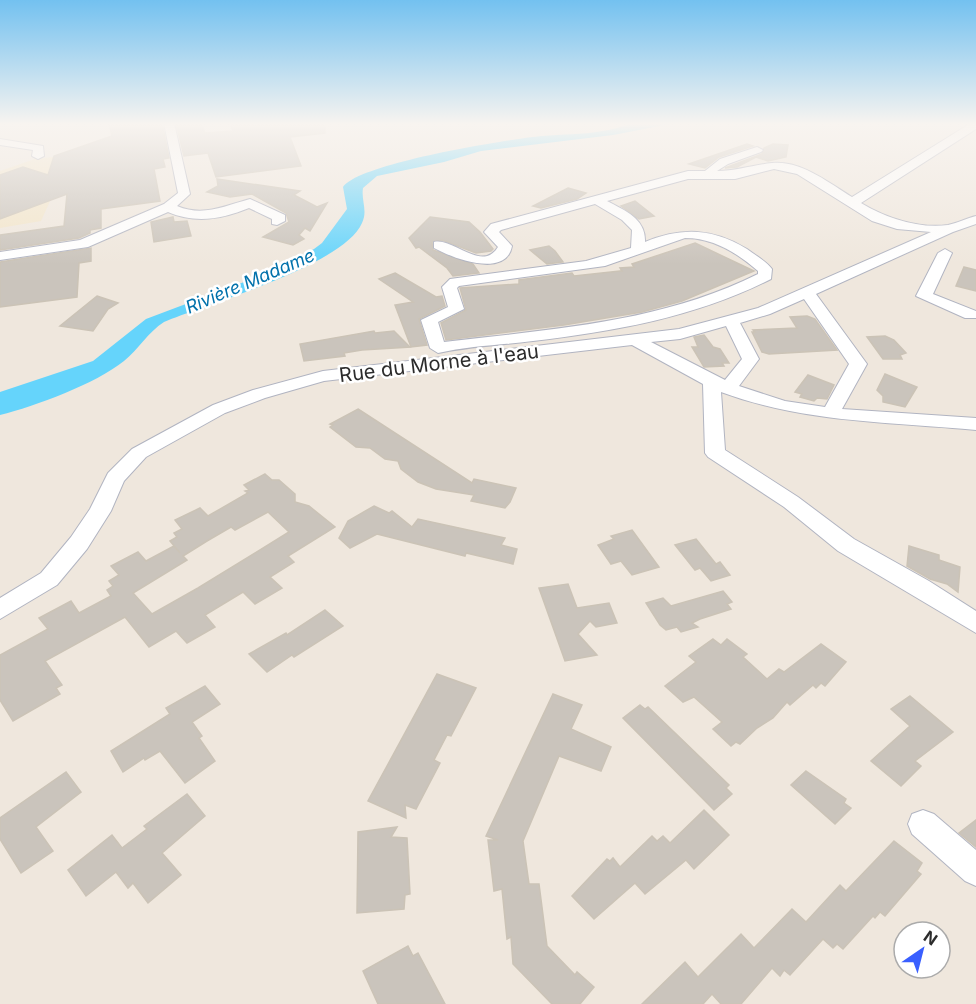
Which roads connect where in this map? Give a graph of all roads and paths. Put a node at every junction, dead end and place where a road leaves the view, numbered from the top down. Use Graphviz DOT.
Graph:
graph roads {
  1 [pos="179,170"];
  2 [pos="710,170"];
  3 [pos="757,170"];
  4 [pos="798,170"];
  5 [pos="903,170"];
  6 [pos="709,174"];
  7 [pos="597,200"];
  8 [pos="854,205"];
  9 [pos="168,207"];
  10 [pos="976,219"];
  11 [pos="277,221"];
  12 [pos="948,230"];
  13 [pos="439,245"];
  14 [pos="638,251"];
  15 [pos="945,253"];
  16 [pos="0,256"];
  17 [pos="807,292"];
  18 [pos="971,315"];
  19 [pos="731,321"];
  20 [pos="584,329"];
  21 [pos="636,340"];
  22 [pos="596,345"];
  23 [pos="438,348"];
  24 [pos="384,354"];
  25 [pos="720,385"];
  26 [pos="831,412"];
  27 [pos="976,423"];
  28 [pos="0,610"];
  29 [pos="976,623"];
  30 [pos="923,824"];
  31 [pos="976,870"];
  1 -- 9 [label="street"];
  2 -- 6 [label="street"];
  3 -- 6 [label="street"];
  4 -- 8 [label="street"];
  5 -- 8 [label="street"];
  6 -- 7 [label="street"];
  7 -- 13 [label="street"];
  7 -- 14 [label="street"];
  8 -- 12 [label="street"];
  9 -- 11 [label="street"];
  9 -- 16 [label="street"];
  10 -- 12 [label="street, Rue du Morne à l'eau"];
  12 -- 17 [label="street, Rue du Morne à l'eau"];
  14 -- 20 [label="street"];
  14 -- 23 [label="street"];
  15 -- 18 [label="street"];
  17 -- 19 [label="street, Rue du Morne à l'eau"];
  17 -- 26 [label="street"];
  19 -- 21 [label="street, Rue du Morne à l'eau"];
  19 -- 25 [label="street"];
  20 -- 22 [label="street"];
  20 -- 23 [label="street"];
  21 -- 22 [label="street, Rue du Morne à l'eau"];
  21 -- 25 [label="street"];
  22 -- 28 [label="street, Rue du Morne à l'eau"];
  23 -- 24 [label="street"];
  25 -- 26 [label="street"];
  25 -- 29 [label="street"];
  26 -- 27 [label="street"];
  30 -- 31 [label="street"];
}
